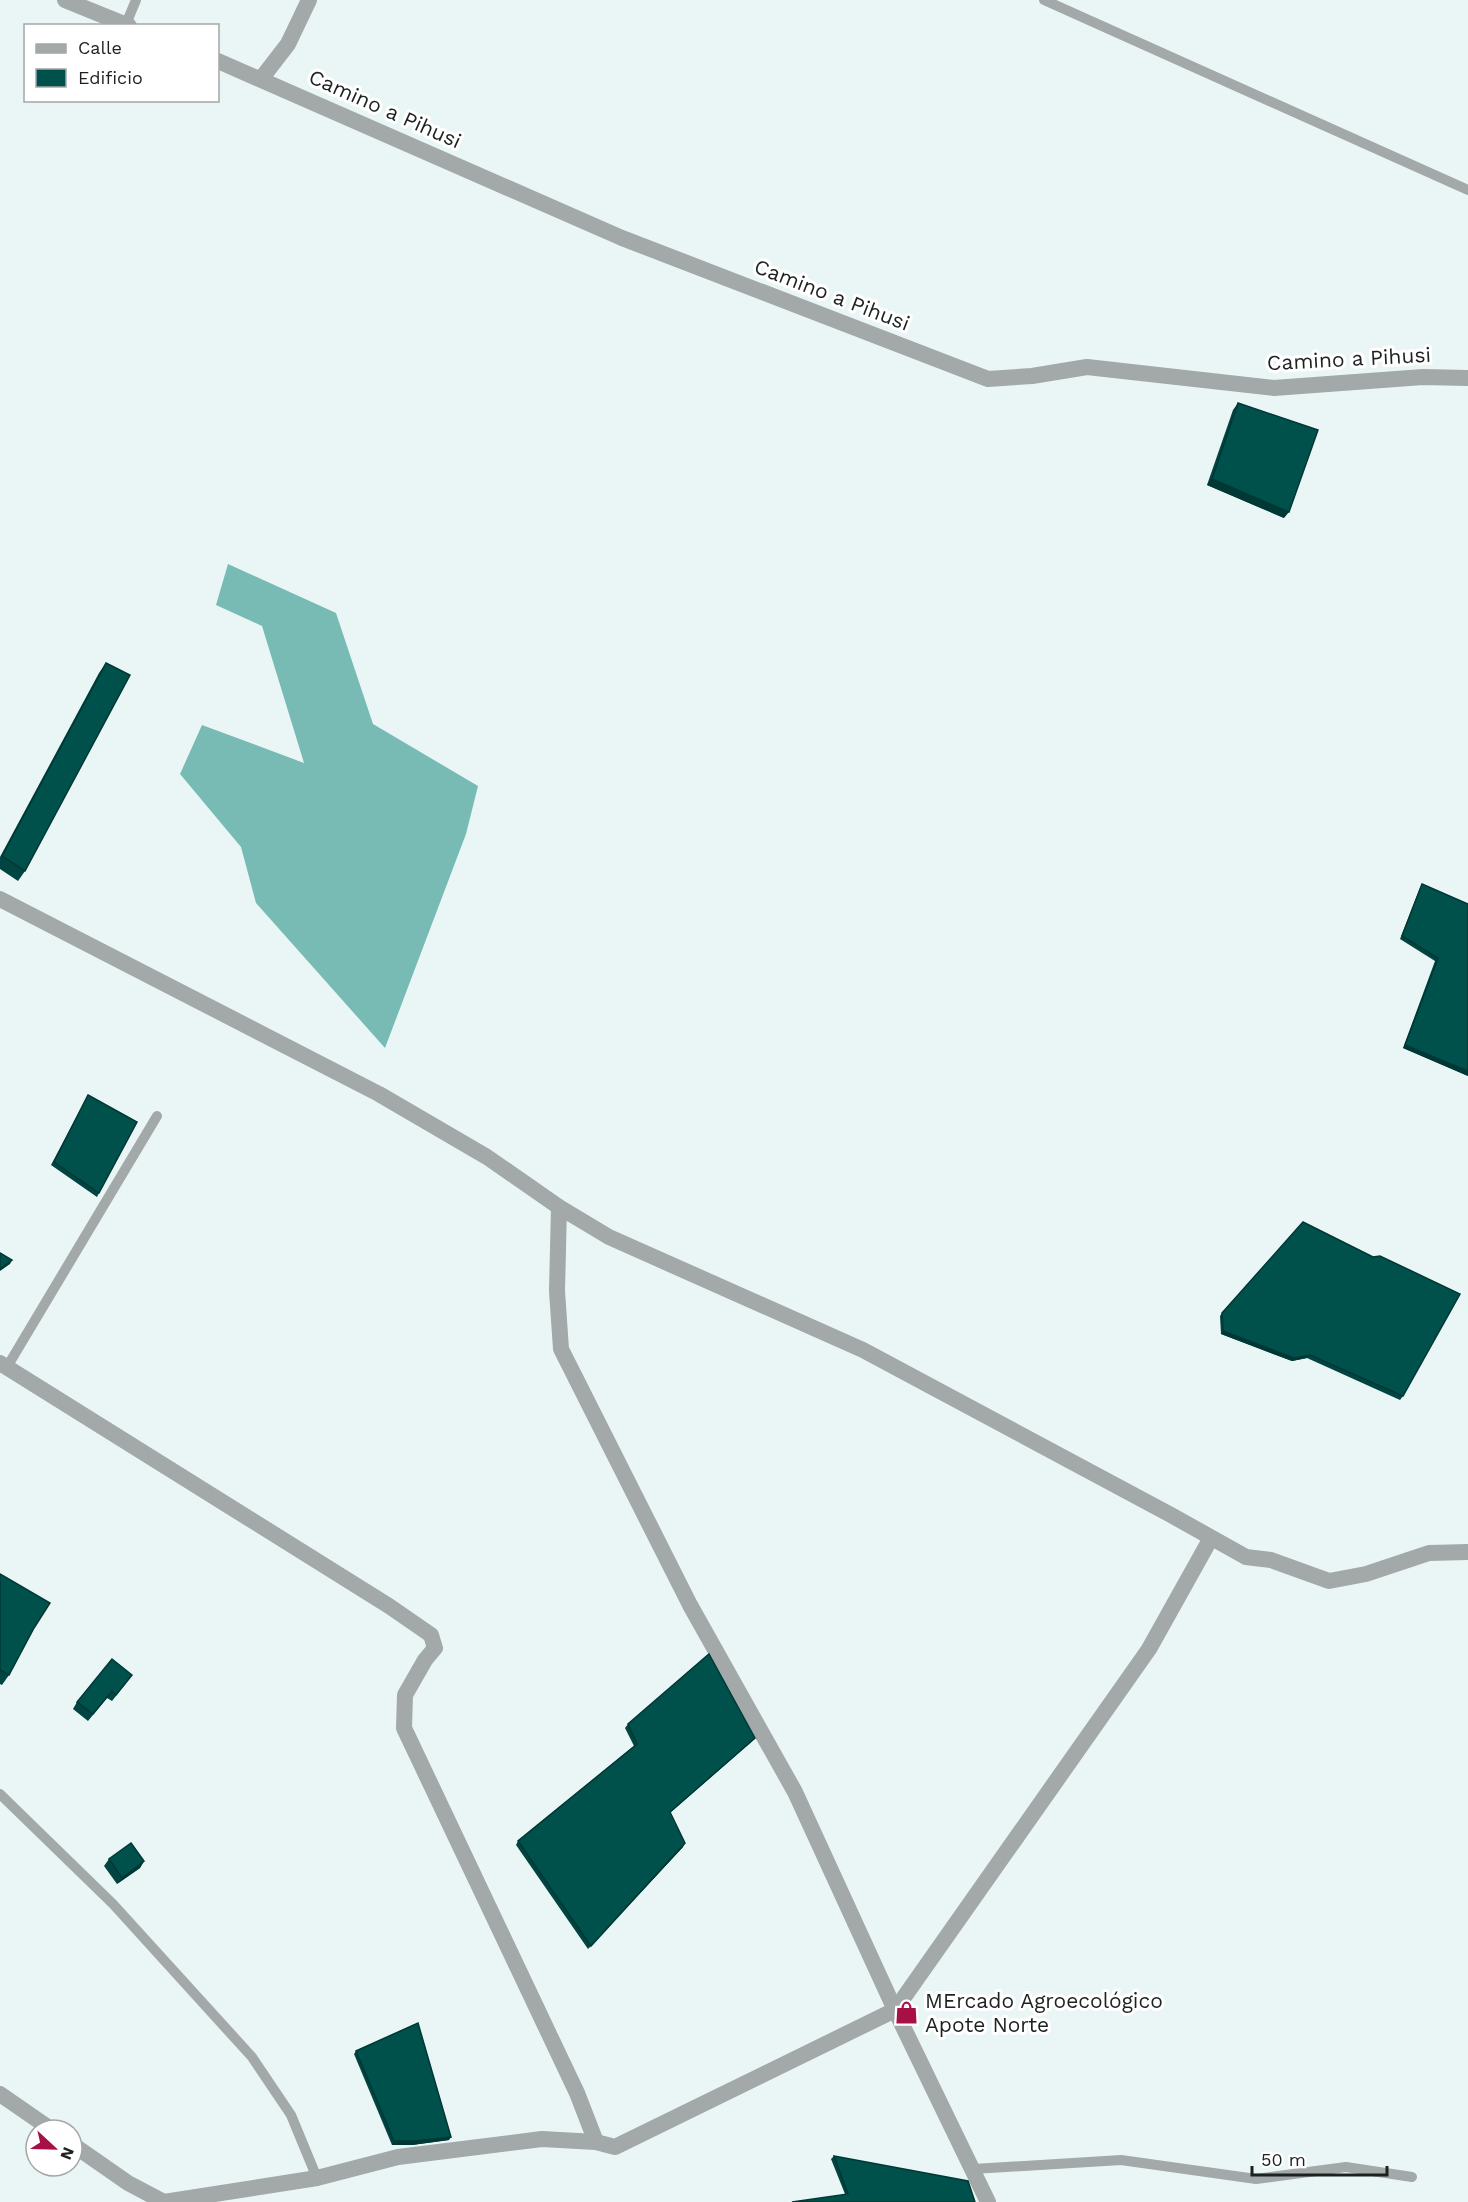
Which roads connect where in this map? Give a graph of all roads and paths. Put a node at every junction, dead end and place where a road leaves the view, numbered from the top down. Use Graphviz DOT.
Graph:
graph roads {
  1 [pos="65,0"];
  2 [pos="136,0"];
  3 [pos="309,0"];
  4 [pos="1044,0"];
  5 [pos="125,24"];
  6 [pos="127,24"];
  7 [pos="219,62"];
  8 [pos="261,79"];
  9 [pos="1468,190"];
  10 [pos="1468,378"];
  11 [pos="0,899"];
  12 [pos="157,1116"];
  13 [pos="560,1207"];
  14 [pos="4,1365"];
  15 [pos="1211,1538"];
  16 [pos="1468,1550"];
  17 [pos="0,1794"];
  18 [pos="895,2010"];
  19 [pos="0,2094"];
  20 [pos="34,2118"];
  21 [pos="596,2142"];
  22 [pos="84,2152"];
  23 [pos="974,2169"];
  24 [pos="1412,2177"];
  25 [pos="317,2178"];
  26 [pos="164,2202"];
  27 [pos="988,2202"];
  1 -- 5 [label="street"];
  2 -- 6 [label="lane"];
  3 -- 8 [label="street"];
  4 -- 9 [label="lane"];
  7 -- 8 [label="street, Camino a Pihusi"];
  8 -- 10 [label="street, Camino a Pihusi"];
  11 -- 13 [label="street"];
  12 -- 14 [label="lane"];
  13 -- 15 [label="street"];
  13 -- 18 [label="street"];
  14 -- 21 [label="street"];
  15 -- 16 [label="street"];
  15 -- 18 [label="street"];
  17 -- 25 [label="lane"];
  18 -- 21 [label="street"];
  18 -- 23 [label="street"];
  19 -- 20 [label="street"];
  21 -- 25 [label="street"];
  22 -- 26 [label="street"];
  23 -- 24 [label="lane"];
  23 -- 27 [label="street"];
  25 -- 26 [label="street"];
}
